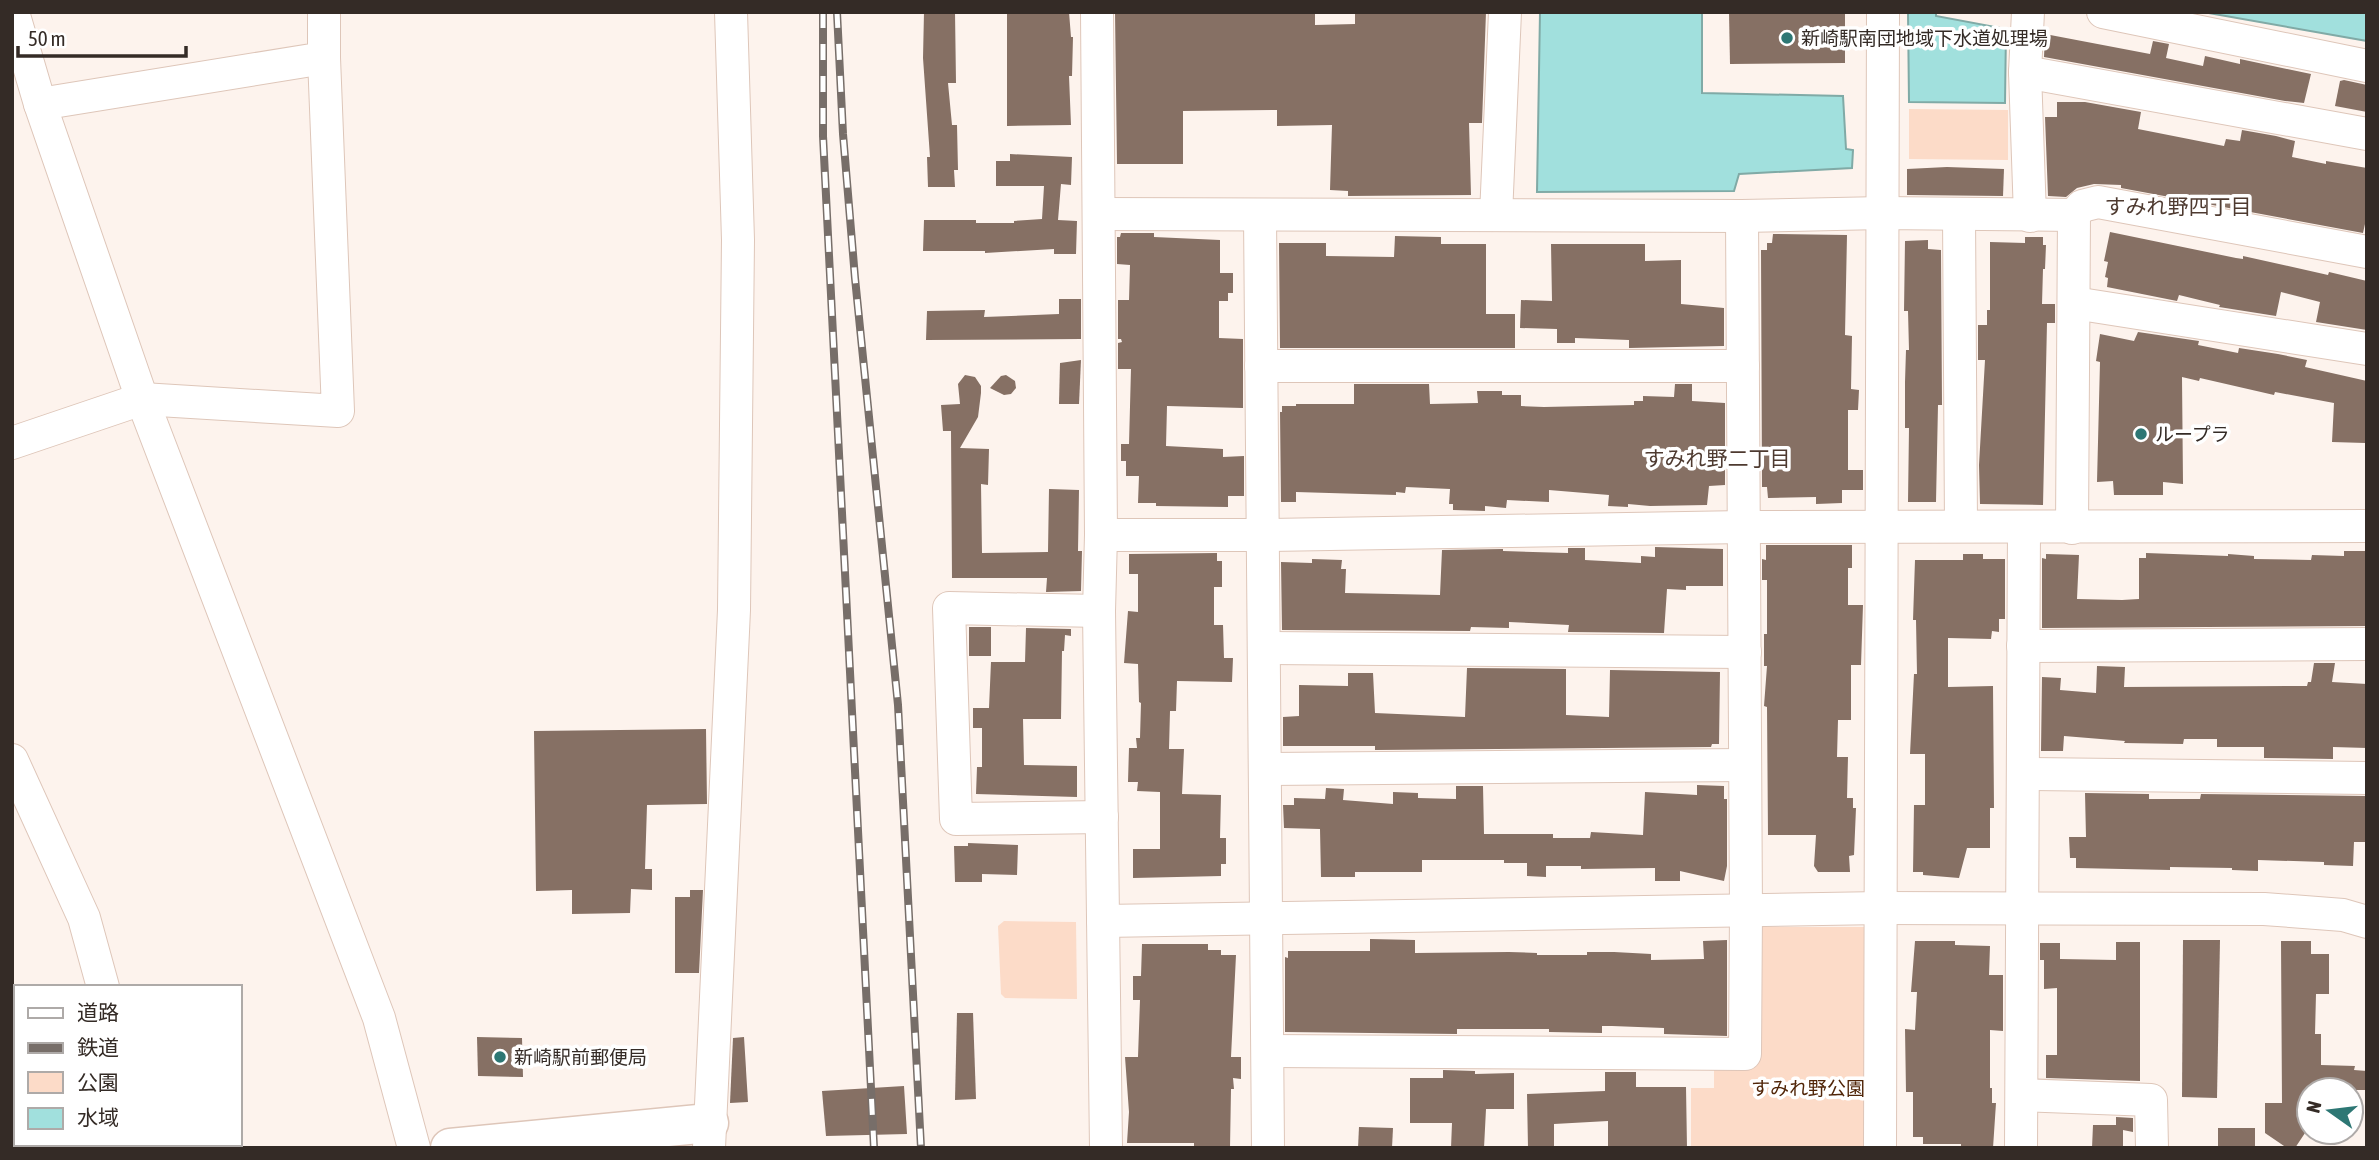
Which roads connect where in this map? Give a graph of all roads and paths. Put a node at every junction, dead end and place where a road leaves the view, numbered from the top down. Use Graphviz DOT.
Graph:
graph roads {
  1 [pos="13,12"];
  2 [pos="324,12"];
  3 [pos="731,12"];
  4 [pos="1097,12"];
  5 [pos="1505,12"];
  6 [pos="1883,12"];
  7 [pos="2028,12"];
  8 [pos="2103,12"];
  9 [pos="324,58"];
  10 [pos="2367,66"];
  11 [pos="2025,72"];
  12 [pos="40,104"];
  13 [pos="2367,134"];
  14 [pos="1882,213"];
  15 [pos="1099,214"];
  16 [pos="1959,214"];
  17 [pos="1260,215"];
  18 [pos="1496,215"];
  19 [pos="2074,215"];
  20 [pos="1742,216"];
  21 [pos="2030,216"];
  22 [pos="2367,252"];
  23 [pos="2074,303"];
  24 [pos="2367,349"];
  25 [pos="1261,366"];
  26 [pos="1743,366"];
  27 [pos="142,399"];
  28 [pos="12,443"];
  29 [pos="1961,526"];
  30 [pos="2367,526"];
  31 [pos="1744,527"];
  32 [pos="1881,527"];
  33 [pos="2024,528"];
  34 [pos="2072,528"];
  35 [pos="1101,535"];
  36 [pos="1263,535"];
  37 [pos="1099,611"];
  38 [pos="2367,644"];
  39 [pos="2023,646"];
  40 [pos="1264,648"];
  41 [pos="1745,652"];
  42 [pos="12,760"];
  43 [pos="1745,765"];
  44 [pos="1265,769"];
  45 [pos="2023,774"];
  46 [pos="2367,778"];
  47 [pos="1102,817"];
  48 [pos="1881,908"];
  49 [pos="2023,910"];
  50 [pos="1746,911"];
  51 [pos="1266,918"];
  52 [pos="1103,921"];
  53 [pos="2367,922"];
  54 [pos="102,985"];
  55 [pos="1268,1051"];
  56 [pos="2022,1096"];
  57 [pos="709,1135"];
  58 [pos="414,1148"];
  59 [pos="450,1148"];
  60 [pos="1106,1148"];
  61 [pos="1268,1148"];
  62 [pos="1880,1148"];
  63 [pos="2021,1148"];
  64 [pos="2152,1148"];
  1 -- 12 [label="street"];
  2 -- 9 [label="street"];
  3 -- 57 [label="street"];
  4 -- 15 [label="street"];
  5 -- 18 [label="street"];
  6 -- 14 [label="street"];
  7 -- 11 [label="street"];
  8 -- 10 [label="street"];
  9 -- 12 [label="street"];
  9 -- 27 [label="street"];
  11 -- 13 [label="street"];
  11 -- 21 [label="street"];
  12 -- 27 [label="street"];
  14 -- 16 [label="street"];
  14 -- 20 [label="street"];
  14 -- 32 [label="street"];
  15 -- 17 [label="street"];
  15 -- 35 [label="street"];
  16 -- 21 [label="street"];
  16 -- 29 [label="street"];
  17 -- 18 [label="street"];
  17 -- 25 [label="street"];
  18 -- 20 [label="street"];
  19 -- 21 [label="street"];
  19 -- 22 [label="street"];
  19 -- 23 [label="street"];
  20 -- 26 [label="street"];
  23 -- 24 [label="street"];
  23 -- 34 [label="street"];
  25 -- 26 [label="street"];
  25 -- 36 [label="street"];
  26 -- 31 [label="street"];
  27 -- 28 [label="street"];
  27 -- 58 [label="street"];
  29 -- 32 [label="street"];
  29 -- 33 [label="street"];
  30 -- 34 [label="street"];
  31 -- 32 [label="street"];
  31 -- 36 [label="street"];
  31 -- 41 [label="street"];
  32 -- 48 [label="street"];
  33 -- 34 [label="street"];
  33 -- 39 [label="street"];
  35 -- 36 [label="street"];
  35 -- 37 [label="street"];
  36 -- 40 [label="street"];
  37 -- 47 [label="street"];
  37 -- 47 [label="street"];
  38 -- 39 [label="street"];
  39 -- 45 [label="street"];
  40 -- 41 [label="street"];
  40 -- 44 [label="street"];
  41 -- 43 [label="street"];
  42 -- 54 [label="street"];
  43 -- 44 [label="street"];
  43 -- 50 [label="street"];
  44 -- 51 [label="street"];
  45 -- 46 [label="street"];
  45 -- 49 [label="street"];
  47 -- 52 [label="street"];
  48 -- 49 [label="street"];
  48 -- 50 [label="street"];
  48 -- 62 [label="street"];
  49 -- 53 [label="street"];
  49 -- 56 [label="street"];
  50 -- 51 [label="street"];
  50 -- 55 [label="street"];
  51 -- 52 [label="street"];
  51 -- 55 [label="street"];
  52 -- 60 [label="street"];
  55 -- 61 [label="street"];
  56 -- 63 [label="street"];
  56 -- 64 [label="street"];
  57 -- 59 [label="main road"];
}
